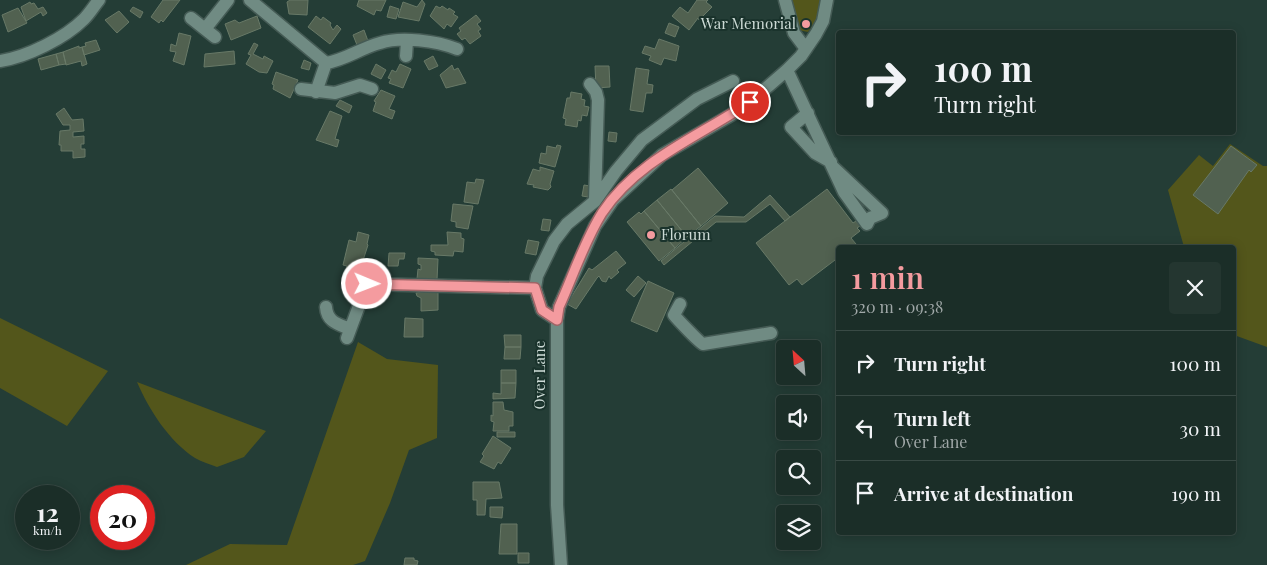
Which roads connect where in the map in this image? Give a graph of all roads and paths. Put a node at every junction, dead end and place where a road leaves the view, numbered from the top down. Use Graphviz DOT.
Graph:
graph roads {
  1 [pos="99,0"];
  2 [pos="228,0"];
  3 [pos="786,0"];
  4 [pos="827,0"];
  5 [pos="258,3"];
  6 [pos="191,18"];
  7 [pos="205,29"];
  8 [pos="216,37"];
  9 [pos="413,41"];
  10 [pos="457,49"];
  11 [pos="806,49"];
  12 [pos="406,56"];
  13 [pos="0,61"];
  14 [pos="326,63"];
  15 [pos="787,70"];
  16 [pos="733,81"];
  17 [pos="590,84"];
  18 [pos="301,89"];
  19 [pos="372,89"];
  20 [pos="316,92"];
  21 [pos="808,113"];
  22 [pos="832,165"];
  23 [pos="595,201"];
  24 [pos="603,213"];
  25 [pos="535,288"];
  26 [pos="680,304"];
  27 [pos="326,307"];
  28 [pos="557,320"];
  29 [pos="771,333"];
  30 [pos="561,565"];
  1 -- 13 [label="street"];
  2 -- 7 [label="street"];
  3 -- 11 [label="street"];
  4 -- 11 [label="street, Over Lane"];
  5 -- 14 [label="street"];
  6 -- 7 [label="street"];
  7 -- 8 [label="street"];
  9 -- 10 [label="street"];
  9 -- 12 [label="street"];
  9 -- 14 [label="street"];
  11 -- 15 [label="street, Over Lane"];
  14 -- 20 [label="street"];
  15 -- 21 [label="street"];
  15 -- 24 [label="street, Over Lane"];
  16 -- 23 [label="street"];
  17 -- 23 [label="street"];
  18 -- 20 [label="street"];
  19 -- 20 [label="street"];
  21 -- 22 [label="street"];
  21 -- 22 [label="street"];
  22 -- 22 [label="street"];
  23 -- 24 [label="street"];
  23 -- 25 [label="street"];
  24 -- 28 [label="street, Over Lane"];
  25 -- 27 [label="street"];
  25 -- 28 [label="street"];
  26 -- 29 [label="street"];
  28 -- 30 [label="street, Over Lane"];
}
